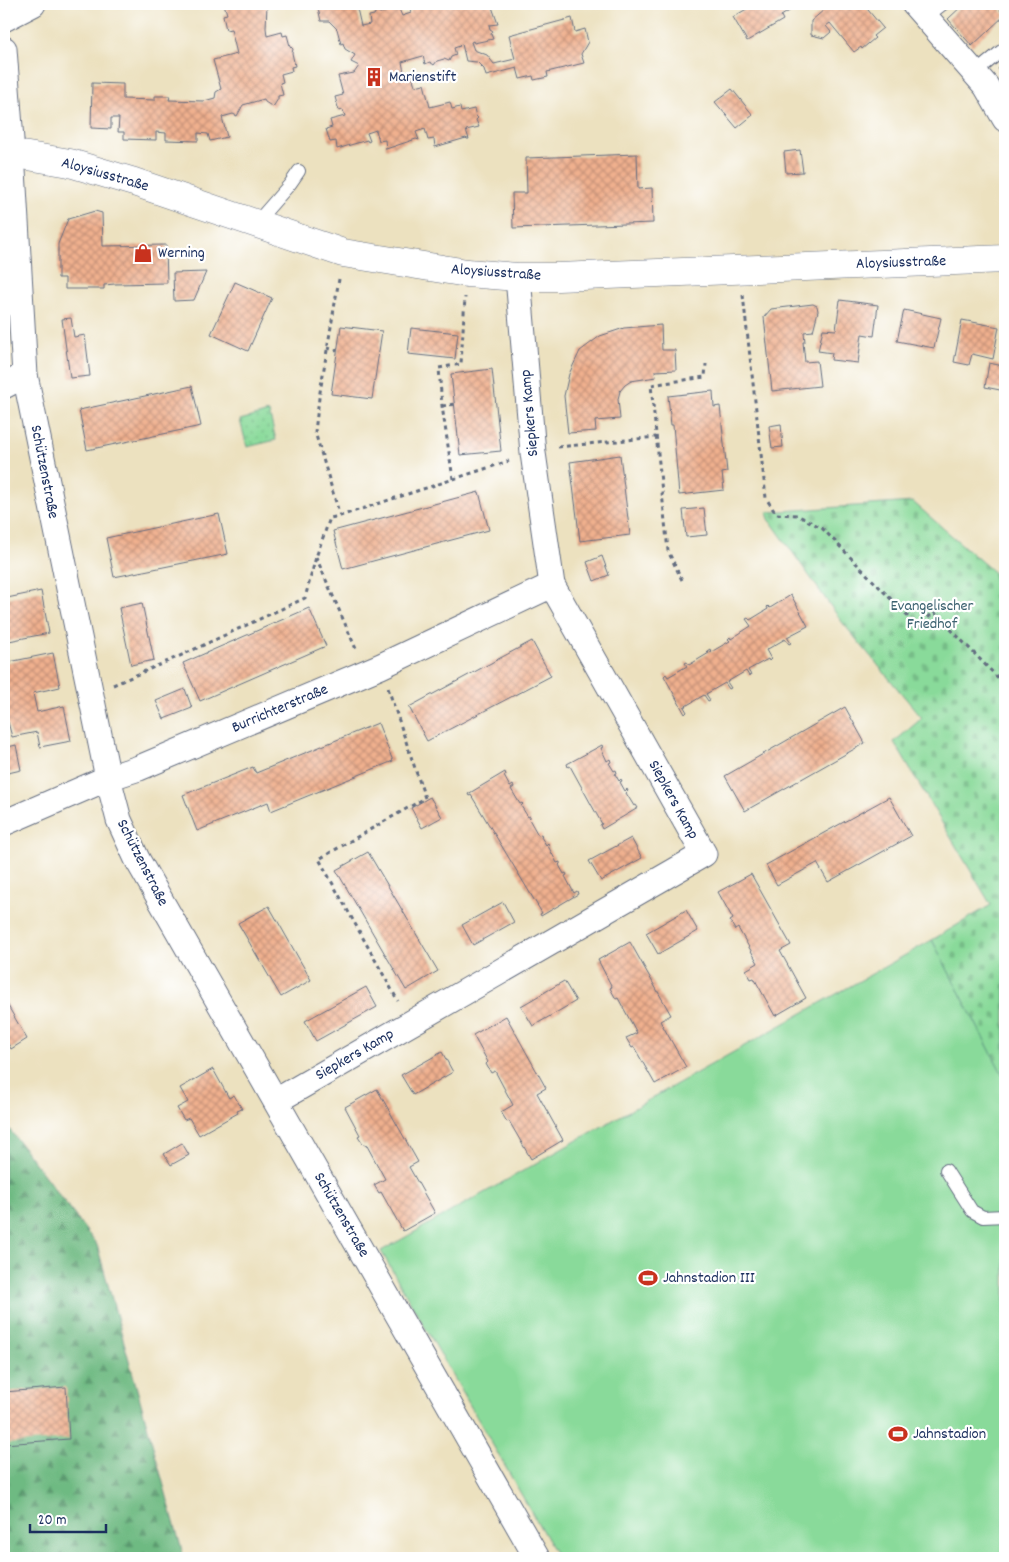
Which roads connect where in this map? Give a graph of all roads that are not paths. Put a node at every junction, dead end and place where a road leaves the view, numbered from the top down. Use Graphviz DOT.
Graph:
graph roads {
  1 [pos="33,4"];
  2 [pos="927,8"];
  3 [pos="4,19"];
  4 [pos="1005,48"];
  5 [pos="4,49"];
  6 [pos="975,73"];
  7 [pos="1005,119"];
  8 [pos="8,152"];
  9 [pos="299,171"];
  10 [pos="255,224"];
  11 [pos="1005,259"];
  12 [pos="518,277"];
  13 [pos="14,380"];
  14 [pos="552,585"];
  15 [pos="108,778"];
  16 [pos="4,823"];
  17 [pos="276,1101"];
  18 [pos="946,1170"];
  19 [pos="1005,1216"];
  20 [pos="537,1558"];
  1 -- 3 [label="street"];
  2 -- 6 [label="street"];
  4 -- 6 [label="lane"];
  5 -- 8 [label="street, Schützenstraße"];
  6 -- 7 [label="street"];
  8 -- 10 [label="street, Aloysiusstraße"];
  8 -- 13 [label="street, Schützenstraße"];
  9 -- 10 [label="lane"];
  10 -- 12 [label="street, Aloysiusstraße"];
  11 -- 12 [label="street, Aloysiusstraße"];
  12 -- 14 [label="street, Siepkers Kamp"];
  13 -- 15 [label="street, Schützenstraße"];
  14 -- 15 [label="street, Burrichterstraße"];
  14 -- 17 [label="street, Siepkers Kamp"];
  15 -- 16 [label="street, Burrichterstraße"];
  15 -- 17 [label="street, Schützenstraße"];
  17 -- 20 [label="street, Schützenstraße"];
  18 -- 19 [label="lane"];
}
